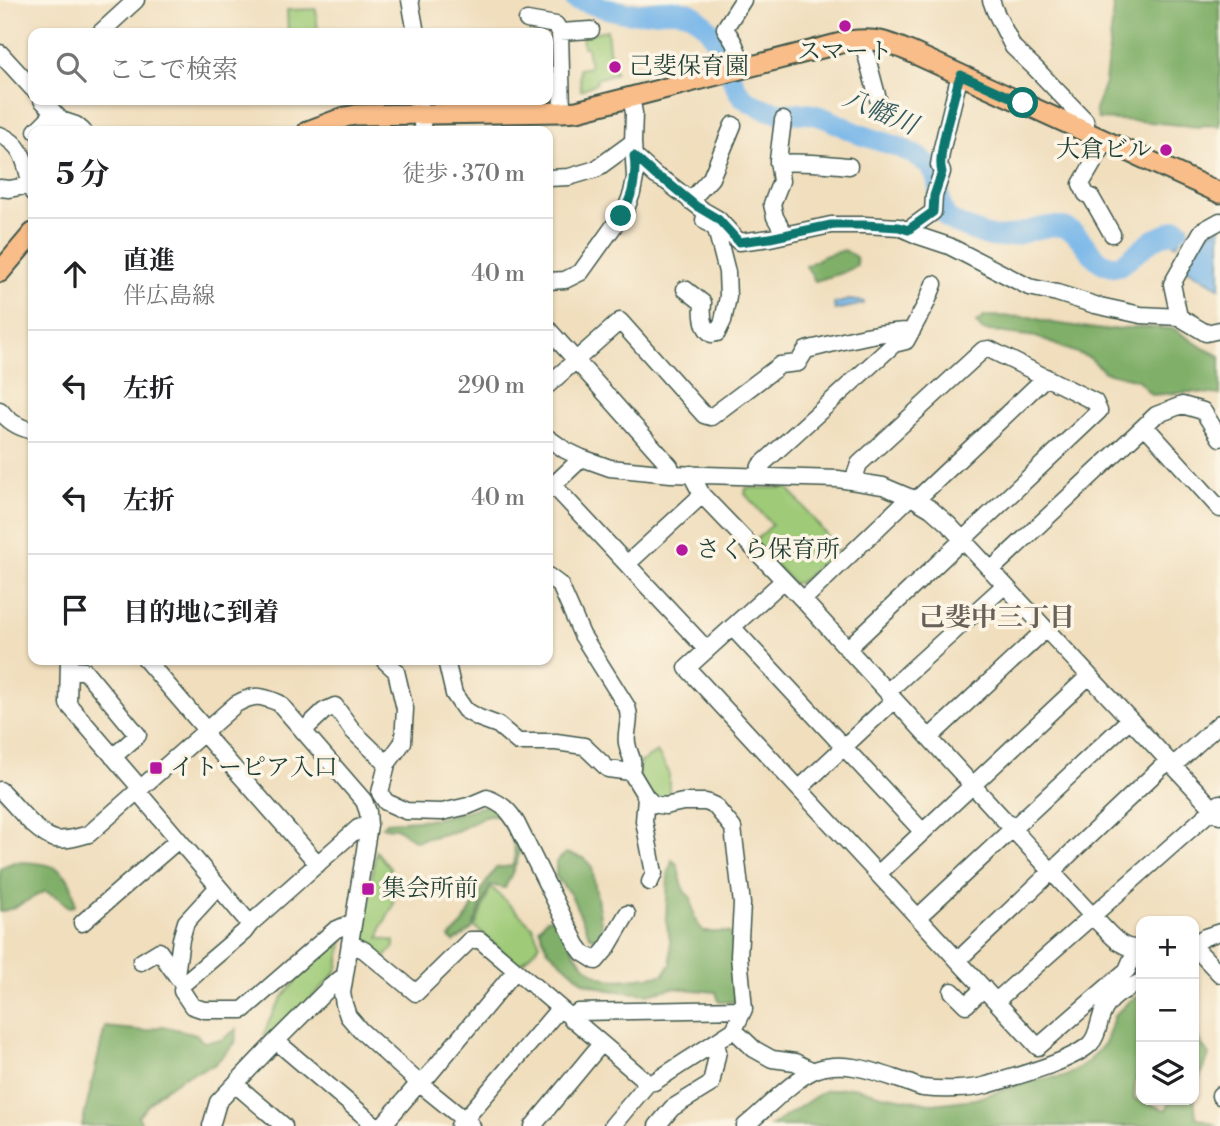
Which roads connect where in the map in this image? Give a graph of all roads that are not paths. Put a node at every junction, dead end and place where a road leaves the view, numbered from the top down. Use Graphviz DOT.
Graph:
graph roads {
  1 [pos="136,0"];
  2 [pos="410,0"];
  3 [pos="743,0"];
  4 [pos="991,0"];
  5 [pos="527,20"];
  6 [pos="105,28"];
  7 [pos="415,28"];
  8 [pos="591,30"];
  9 [pos="560,32"];
  10 [pos="862,39"];
  11 [pos="1,56"];
  12 [pos="734,70"];
  13 [pos="961,75"];
  14 [pos="28,78"];
  15 [pos="631,97"];
  16 [pos="878,99"];
  17 [pos="45,105"];
  18 [pos="562,112"];
  19 [pos="53,114"];
  20 [pos="421,115"];
  21 [pos="783,120"];
  22 [pos="733,125"];
  23 [pos="42,126"];
  24 [pos="77,126"];
  25 [pos="322,126"];
  26 [pos="1083,131"];
  27 [pos="0,135"];
  28 [pos="28,140"];
  29 [pos="1106,141"];
  30 [pos="633,149"];
  31 [pos="22,153"];
  32 [pos="778,163"];
  33 [pos="849,166"];
  34 [pos="28,175"];
  35 [pos="656,176"];
  36 [pos="553,178"];
  37 [pos="0,188"];
  38 [pos="28,189"];
  39 [pos="1220,193"];
  40 [pos="690,201"];
  41 [pos="1220,221"];
  42 [pos="908,230"];
  43 [pos="1112,233"];
  44 [pos="785,235"];
  45 [pos="28,239"];
  46 [pos="0,272"];
  47 [pos="553,281"];
  48 [pos="934,284"];
  49 [pos="685,289"];
  50 [pos="1179,317"];
  51 [pos="1220,330"];
  52 [pos="912,331"];
  53 [pos="553,335"];
  54 [pos="576,360"];
  55 [pos="1046,377"];
  56 [pos="553,381"];
  57 [pos="0,410"];
  58 [pos="1145,426"];
  59 [pos="28,430"];
  60 [pos="1220,438"];
  61 [pos="553,442"];
  62 [pos="582,458"];
  63 [pos="671,474"];
  64 [pos="691,474"];
  65 [pos="757,476"];
  66 [pos="853,481"];
  67 [pos="553,484"];
  68 [pos="553,490"];
  69 [pos="702,495"];
  70 [pos="913,499"];
  71 [pos="1220,509"];
  72 [pos="963,539"];
  73 [pos="627,564"];
  74 [pos="990,569"];
  75 [pos="553,580"];
  76 [pos="783,580"];
  77 [pos="1005,585"];
  78 [pos="803,600"];
  79 [pos="732,627"];
  80 [pos="1046,629"];
  81 [pos="847,649"];
  82 [pos="707,650"];
  83 [pos="69,665"];
  84 [pos="150,665"];
  85 [pos="389,665"];
  86 [pos="447,665"];
  87 [pos="1089,676"];
  88 [pos="891,696"];
  89 [pos="1129,720"];
  90 [pos="1220,723"];
  91 [pos="303,731"];
  92 [pos="206,732"];
  93 [pos="929,738"];
  94 [pos="843,748"];
  95 [pos="113,757"];
  96 [pos="1171,763"];
  97 [pos="387,764"];
  98 [pos="631,772"];
  99 [pos="972,784"];
  100 [pos="799,789"];
  101 [pos="0,790"];
  102 [pos="139,791"];
  103 [pos="646,797"];
  104 [pos="1218,810"];
  105 [pos="369,824"];
  106 [pos="1012,827"];
  107 [pos="922,831"];
  108 [pos="178,840"];
  109 [pos="318,864"];
  110 [pos="1052,871"];
  111 [pos="878,874"];
  112 [pos="650,882"];
  113 [pos="218,887"];
  114 [pos="627,914"];
  115 [pos="1092,915"];
  116 [pos="918,917"];
  117 [pos="353,922"];
  118 [pos="1220,922"];
  119 [pos="82,923"];
  120 [pos="250,924"];
  121 [pos="1199,928"];
  122 [pos="1220,932"];
  123 [pos="1199,941"];
  124 [pos="350,943"];
  125 [pos="1136,948"];
  126 [pos="1136,952"];
  127 [pos="1199,952"];
  128 [pos="958,960"];
  129 [pos="141,962"];
  130 [pos="515,971"];
  131 [pos="1220,974"];
  132 [pos="344,976"];
  133 [pos="179,980"];
  134 [pos="1136,984"];
  135 [pos="984,988"];
  136 [pos="952,992"];
  137 [pos="996,1001"];
  138 [pos="744,1009"];
  139 [pos="565,1014"];
  140 [pos="734,1030"];
  141 [pos="276,1041"];
  142 [pos="715,1042"];
  143 [pos="601,1044"];
  144 [pos="813,1071"];
  145 [pos="419,1083"];
  146 [pos="648,1083"];
  147 [pos="235,1084"];
  148 [pos="465,1124"];
  149 [pos="211,1126"];
  150 [pos="284,1126"];
  151 [pos="376,1126"];
  152 [pos="382,1126"];
  153 [pos="533,1126"];
  154 [pos="612,1126"];
  155 [pos="657,1126"];
  156 [pos="744,1126"];
  1 -- 6 [label="street"];
  2 -- 7 [label="street"];
  3 -- 12 [label="street"];
  4 -- 26 [label="street"];
  5 -- 9 [label="street"];
  8 -- 9 [label="street"];
  9 -- 18 [label="street"];
  10 -- 12 [label="main road"];
  10 -- 13 [label="main road"];
  10 -- 16 [label="street"];
  11 -- 14 [label="street"];
  12 -- 15 [label="main road"];
  13 -- 26 [label="main road"];
  13 -- 42 [label="street"];
  15 -- 18 [label="main road"];
  15 -- 30 [label="street"];
  17 -- 19 [label="street"];
  18 -- 20 [label="main road"];
  19 -- 23 [label="street"];
  19 -- 24 [label="street"];
  20 -- 25 [label="main road"];
  21 -- 32 [label="street"];
  22 -- 40 [label="street"];
  26 -- 29 [label="main road"];
  27 -- 31 [label="street"];
  28 -- 31 [label="street"];
  29 -- 39 [label="main road"];
  29 -- 43 [label="street"];
  30 -- 35 [label="street"];
  30 -- 36 [label="street"];
  30 -- 47 [label="street"];
  31 -- 34 [label="street"];
  32 -- 33 [label="street"];
  32 -- 44 [label="street"];
  35 -- 40 [label="street"];
  35 -- 49 [label="street"];
  37 -- 38 [label="street"];
  40 -- 44 [label="street"];
  41 -- 50 [label="street"];
  42 -- 44 [label="street"];
  42 -- 50 [label="street"];
  45 -- 46 [label="main road"];
  48 -- 52 [label="street"];
  50 -- 51 [label="street"];
  52 -- 54 [label="street"];
  52 -- 65 [label="street"];
  53 -- 54 [label="street"];
  54 -- 56 [label="street"];
  54 -- 63 [label="street"];
  55 -- 66 [label="street"];
  55 -- 70 [label="street"];
  55 -- 72 [label="street"];
  57 -- 59 [label="street"];
  58 -- 60 [label="street"];
  58 -- 71 [label="street"];
  58 -- 74 [label="street"];
  61 -- 62 [label="street"];
  62 -- 63 [label="street"];
  62 -- 67 [label="street"];
  63 -- 64 [label="street"];
  64 -- 65 [label="street"];
  64 -- 69 [label="street"];
  65 -- 66 [label="street"];
  66 -- 70 [label="street"];
  68 -- 73 [label="street"];
  69 -- 73 [label="street"];
  69 -- 76 [label="street"];
  70 -- 72 [label="street"];
  70 -- 78 [label="street"];
  72 -- 74 [label="street"];
  72 -- 81 [label="street"];
  73 -- 82 [label="street"];
  74 -- 77 [label="street"];
  75 -- 98 [label="street"];
  76 -- 78 [label="street"];
  76 -- 79 [label="street"];
  77 -- 80 [label="street"];
  77 -- 88 [label="street"];
  78 -- 81 [label="street"];
  79 -- 82 [label="street"];
  79 -- 94 [label="street"];
  80 -- 87 [label="street"];
  80 -- 93 [label="street"];
  81 -- 88 [label="street"];
  82 -- 100 [label="street"];
  83 -- 95 [label="street"];
  83 -- 95 [label="street"];
  84 -- 92 [label="street"];
  85 -- 97 [label="street"];
  86 -- 98 [label="street"];
  87 -- 89 [label="street"];
  87 -- 99 [label="street"];
  88 -- 93 [label="street"];
  88 -- 94 [label="street"];
  89 -- 96 [label="street"];
  89 -- 106 [label="street"];
  90 -- 96 [label="street"];
  91 -- 92 [label="street"];
  91 -- 97 [label="street"];
  91 -- 105 [label="street"];
  92 -- 102 [label="street"];
  92 -- 109 [label="street"];
  93 -- 99 [label="street"];
  94 -- 100 [label="street"];
  94 -- 107 [label="street"];
  95 -- 102 [label="street"];
  96 -- 104 [label="street"];
  96 -- 110 [label="street"];
  97 -- 114 [label="street"];
  98 -- 103 [label="street"];
  99 -- 106 [label="street"];
  99 -- 107 [label="street"];
  100 -- 111 [label="street"];
  101 -- 102 [label="street"];
  102 -- 108 [label="street"];
  103 -- 112 [label="street"];
  103 -- 138 [label="street"];
  104 -- 115 [label="street"];
  105 -- 109 [label="street"];
  105 -- 117 [label="street"];
  106 -- 110 [label="street"];
  106 -- 116 [label="street"];
  107 -- 111 [label="street"];
  108 -- 113 [label="street"];
  108 -- 119 [label="street"];
  109 -- 120 [label="street"];
  110 -- 115 [label="street"];
  110 -- 128 [label="street"];
  111 -- 116 [label="street"];
  113 -- 120 [label="street"];
  113 -- 133 [label="street"];
  115 -- 125 [label="street"];
  115 -- 137 [label="street"];
  116 -- 128 [label="street"];
  117 -- 124 [label="street"];
  117 -- 133 [label="street"];
  118 -- 121 [label="street"];
  120 -- 133 [label="street"];
  122 -- 123 [label="street"];
  124 -- 130 [label="street"];
  124 -- 132 [label="street"];
  126 -- 137 [label="street"];
  127 -- 131 [label="street"];
  128 -- 135 [label="street"];
  129 -- 133 [label="street"];
  130 -- 139 [label="street"];
  130 -- 145 [label="street"];
  132 -- 141 [label="street"];
  132 -- 145 [label="street"];
  134 -- 144 [label="street"];
  135 -- 136 [label="street"];
  135 -- 137 [label="street"];
  138 -- 139 [label="street"];
  138 -- 140 [label="street"];
  139 -- 143 [label="street"];
  139 -- 148 [label="street"];
  140 -- 142 [label="street"];
  140 -- 144 [label="street"];
  141 -- 147 [label="street"];
  141 -- 151 [label="street"];
  142 -- 146 [label="street"];
  142 -- 155 [label="street"];
  143 -- 146 [label="street"];
  143 -- 153 [label="street"];
  144 -- 156 [label="street"];
  145 -- 148 [label="street"];
  145 -- 152 [label="street"];
  146 -- 154 [label="street"];
  147 -- 149 [label="street"];
  147 -- 150 [label="street"];
}
